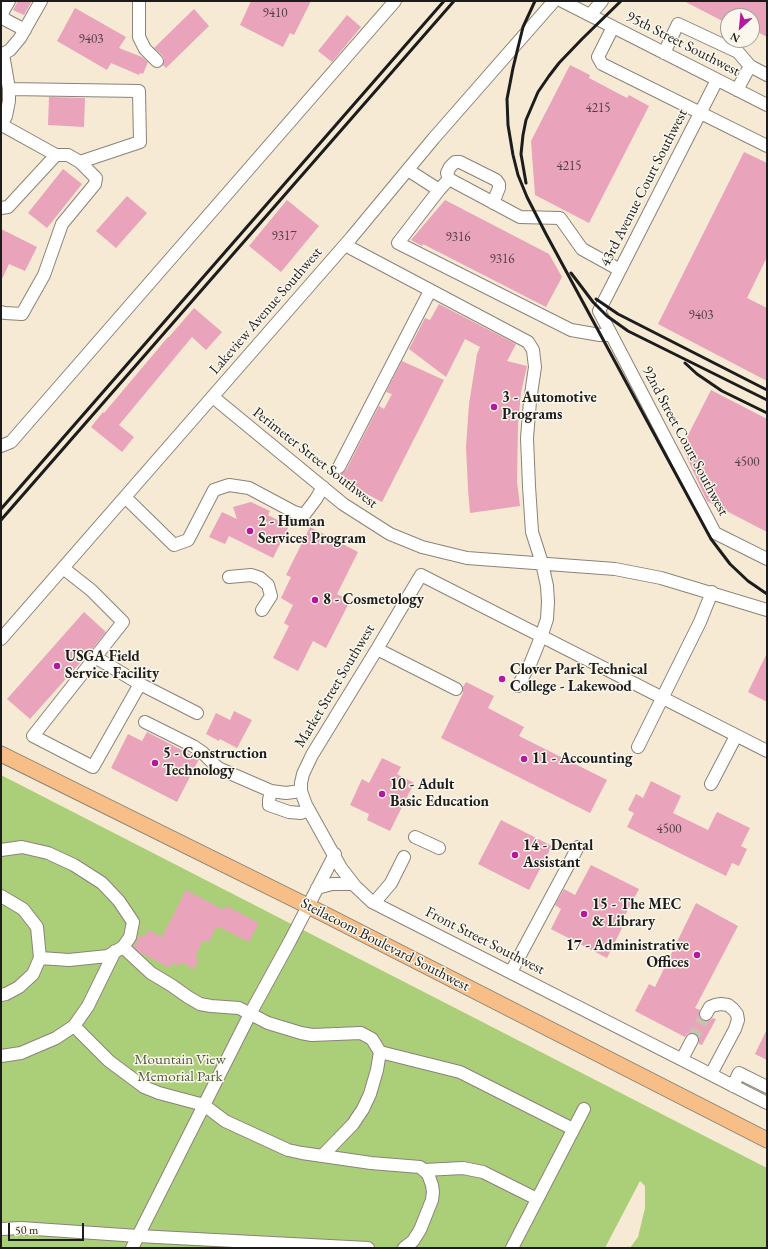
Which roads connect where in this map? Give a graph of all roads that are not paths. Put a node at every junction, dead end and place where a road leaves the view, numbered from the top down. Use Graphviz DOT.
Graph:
graph roads {
  1 [pos="9,1"];
  2 [pos="40,1"];
  3 [pos="139,1"];
  4 [pos="395,1"];
  5 [pos="554,1"];
  6 [pos="562,1"];
  7 [pos="602,1"];
  8 [pos="590,15"];
  9 [pos="613,27"];
  10 [pos="25,30"];
  11 [pos="664,53"];
  12 [pos="2,55"];
  13 [pos="157,61"];
  14 [pos="750,66"];
  15 [pos="767,75"];
  16 [pos="717,80"];
  17 [pos="9,89"];
  18 [pos="737,90"];
  19 [pos="767,105"];
  20 [pos="700,112"];
  21 [pos="1,125"];
  22 [pos="767,146"];
  23 [pos="56,156"];
  24 [pos="80,162"];
  25 [pos="408,170"];
  26 [pos="449,179"];
  27 [pos="439,190"];
  28 [pos="493,203"];
  29 [pos="1,208"];
  30 [pos="345,245"];
  31 [pos="620,270"];
  32 [pos="430,291"];
  33 [pos="1,312"];
  34 [pos="599,312"];
  35 [pos="611,335"];
  36 [pos="213,397"];
  37 [pos="1,446"];
  38 [pos="338,467"];
  39 [pos="323,487"];
  40 [pos="125,497"];
  41 [pos="767,559"];
  42 [pos="542,563"];
  43 [pos="63,568"];
  44 [pos="229,577"];
  45 [pos="712,592"];
  46 [pos="262,610"];
  47 [pos="767,610"];
  48 [pos="541,637"];
  49 [pos="1,639"];
  50 [pos="378,649"];
  51 [pos="95,657"];
  52 [pos="140,684"];
  53 [pos="518,686"];
  54 [pos="456,689"];
  55 [pos="661,698"];
  56 [pos="197,713"];
  57 [pos="145,722"];
  58 [pos="736,736"];
  59 [pos="638,746"];
  60 [pos="767,751"];
  61 [pos="1,754"];
  62 [pos="711,784"];
  63 [pos="271,791"];
  64 [pos="301,791"];
  65 [pos="309,810"];
  66 [pos="415,837"];
  67 [pos="578,847"];
  68 [pos="439,848"];
  69 [pos="1,850"];
  70 [pos="335,854"];
  71 [pos="404,857"];
  72 [pos="354,884"];
  73 [pos="317,888"];
  74 [pos="1,896"];
  75 [pos="374,903"];
  76 [pos="308,906"];
  77 [pos="119,949"];
  78 [pos="40,958"];
  79 [pos="511,972"];
  80 [pos="1,995"];
  81 [pos="250,1014"];
  82 [pos="706,1014"];
  83 [pos="74,1026"];
  84 [pos="692,1040"];
  85 [pos="380,1052"];
  86 [pos="1,1056"];
  87 [pos="682,1059"];
  88 [pos="711,1074"];
  89 [pos="733,1086"];
  90 [pos="767,1087"];
  91 [pos="767,1103"];
  92 [pos="204,1105"];
  93 [pos="584,1109"];
  94 [pos="573,1129"];
  95 [pos="767,1140"];
  96 [pos="323,1155"];
  97 [pos="424,1170"];
  98 [pos="537,1199"];
  99 [pos="1,1229"];
  100 [pos="138,1236"];
  101 [pos="132,1248"];
  102 [pos="361,1248"];
  103 [pos="404,1248"];
  104 [pos="512,1248"];
  1 -- 10 [label="street"];
  2 -- 10 [label="street"];
  3 -- 13 [label="street"];
  4 -- 37 [label="street"];
  5 -- 25 [label="street, Lakeview Avenue Southwest"];
  6 -- 8 [label="street, 95th Street Southwest"];
  7 -- 8 [label="street"];
  8 -- 9 [label="street, 95th Street Southwest"];
  9 -- 11 [label="street, 95th Street Southwest"];
  9 -- 20 [label="street"];
  10 -- 12 [label="street"];
  11 -- 14 [label="street"];
  11 -- 16 [label="street, 95th Street Southwest"];
  12 -- 17 [label="street"];
  14 -- 15 [label="street"];
  14 -- 18 [label="street"];
  16 -- 18 [label="street, 95th Street Southwest"];
  16 -- 20 [label="street, 43rd Avenue Court Southwest"];
  17 -- 21 [label="street"];
  17 -- 24 [label="street"];
  18 -- 19 [label="street, 95th Street Southwest"];
  20 -- 22 [label="street"];
  20 -- 31 [label="street, 43rd Avenue Court Southwest"];
  21 -- 23 [label="street"];
  23 -- 24 [label="street"];
  23 -- 29 [label="street"];
  24 -- 33 [label="street"];
  25 -- 27 [label="street"];
  25 -- 30 [label="street, Lakeview Avenue Southwest"];
  26 -- 27 [label="street"];
  26 -- 28 [label="street"];
  26 -- 28 [label="street"];
  27 -- 35 [label="street"];
  28 -- 31 [label="street"];
  30 -- 32 [label="street"];
  30 -- 36 [label="street, Lakeview Avenue Southwest"];
  31 -- 34 [label="street, 43rd Avenue Court Southwest"];
  32 -- 38 [label="street"];
  32 -- 42 [label="street"];
  34 -- 35 [label="street, 92nd Street Court Southwest"];
  35 -- 41 [label="street, 92nd Street Court Southwest"];
  36 -- 39 [label="street, Perimeter Street Southwest"];
  36 -- 40 [label="street, Lakeview Avenue Southwest"];
  39 -- 40 [label="street"];
  39 -- 42 [label="street, Perimeter Street Southwest"];
  40 -- 43 [label="street, Lakeview Avenue Southwest"];
  42 -- 45 [label="street, Perimeter Street Southwest"];
  42 -- 48 [label="street"];
  43 -- 49 [label="street, Lakeview Avenue Southwest"];
  43 -- 51 [label="street"];
  44 -- 46 [label="street"];
  45 -- 47 [label="street, Perimeter Street Southwest"];
  45 -- 55 [label="street"];
  48 -- 50 [label="street, Market Street Southwest"];
  48 -- 53 [label="street"];
  48 -- 55 [label="street"];
  50 -- 54 [label="street"];
  50 -- 64 [label="street, Market Street Southwest"];
  51 -- 52 [label="street"];
  51 -- 52 [label="street"];
  52 -- 56 [label="street"];
  55 -- 58 [label="street"];
  55 -- 59 [label="street"];
  57 -- 63 [label="street"];
  58 -- 60 [label="street"];
  58 -- 62 [label="street"];
  61 -- 76 [label="main road, Steilacoom Boulevard Southwest"];
  63 -- 64 [label="street"];
  63 -- 65 [label="street"];
  64 -- 65 [label="street, Market Street Southwest"];
  65 -- 70 [label="street, Market Street Southwest"];
  66 -- 68 [label="street"];
  67 -- 79 [label="street"];
  69 -- 77 [label="street"];
  70 -- 72 [label="street, Front Street Southwest"];
  70 -- 73 [label="street"];
  71 -- 75 [label="street"];
  72 -- 73 [label="street"];
  72 -- 75 [label="street, Front Street Southwest"];
  73 -- 76 [label="street"];
  74 -- 78 [label="street"];
  75 -- 79 [label="street, Front Street Southwest"];
  76 -- 81 [label="street"];
  76 -- 95 [label="main road, Steilacoom Boulevard Southwest"];
  77 -- 78 [label="street"];
  77 -- 81 [label="street"];
  77 -- 83 [label="street"];
  78 -- 80 [label="street"];
  79 -- 87 [label="street, Front Street Southwest"];
  81 -- 85 [label="street"];
  81 -- 92 [label="street"];
  82 -- 88 [label="street"];
  83 -- 86 [label="street"];
  83 -- 92 [label="street"];
  84 -- 87 [label="street"];
  85 -- 94 [label="street"];
  85 -- 96 [label="street"];
  87 -- 88 [label="street, Front Street Southwest"];
  88 -- 89 [label="street, Front Street Southwest"];
  89 -- 90 [label="street"];
  89 -- 91 [label="street, Front Street Southwest"];
  92 -- 96 [label="street"];
  92 -- 100 [label="street"];
  93 -- 94 [label="street"];
  94 -- 98 [label="street"];
  96 -- 97 [label="street"];
  97 -- 98 [label="street"];
  97 -- 103 [label="street"];
  98 -- 104 [label="street"];
  99 -- 100 [label="street"];
  100 -- 101 [label="street"];
  100 -- 102 [label="street"];
}
